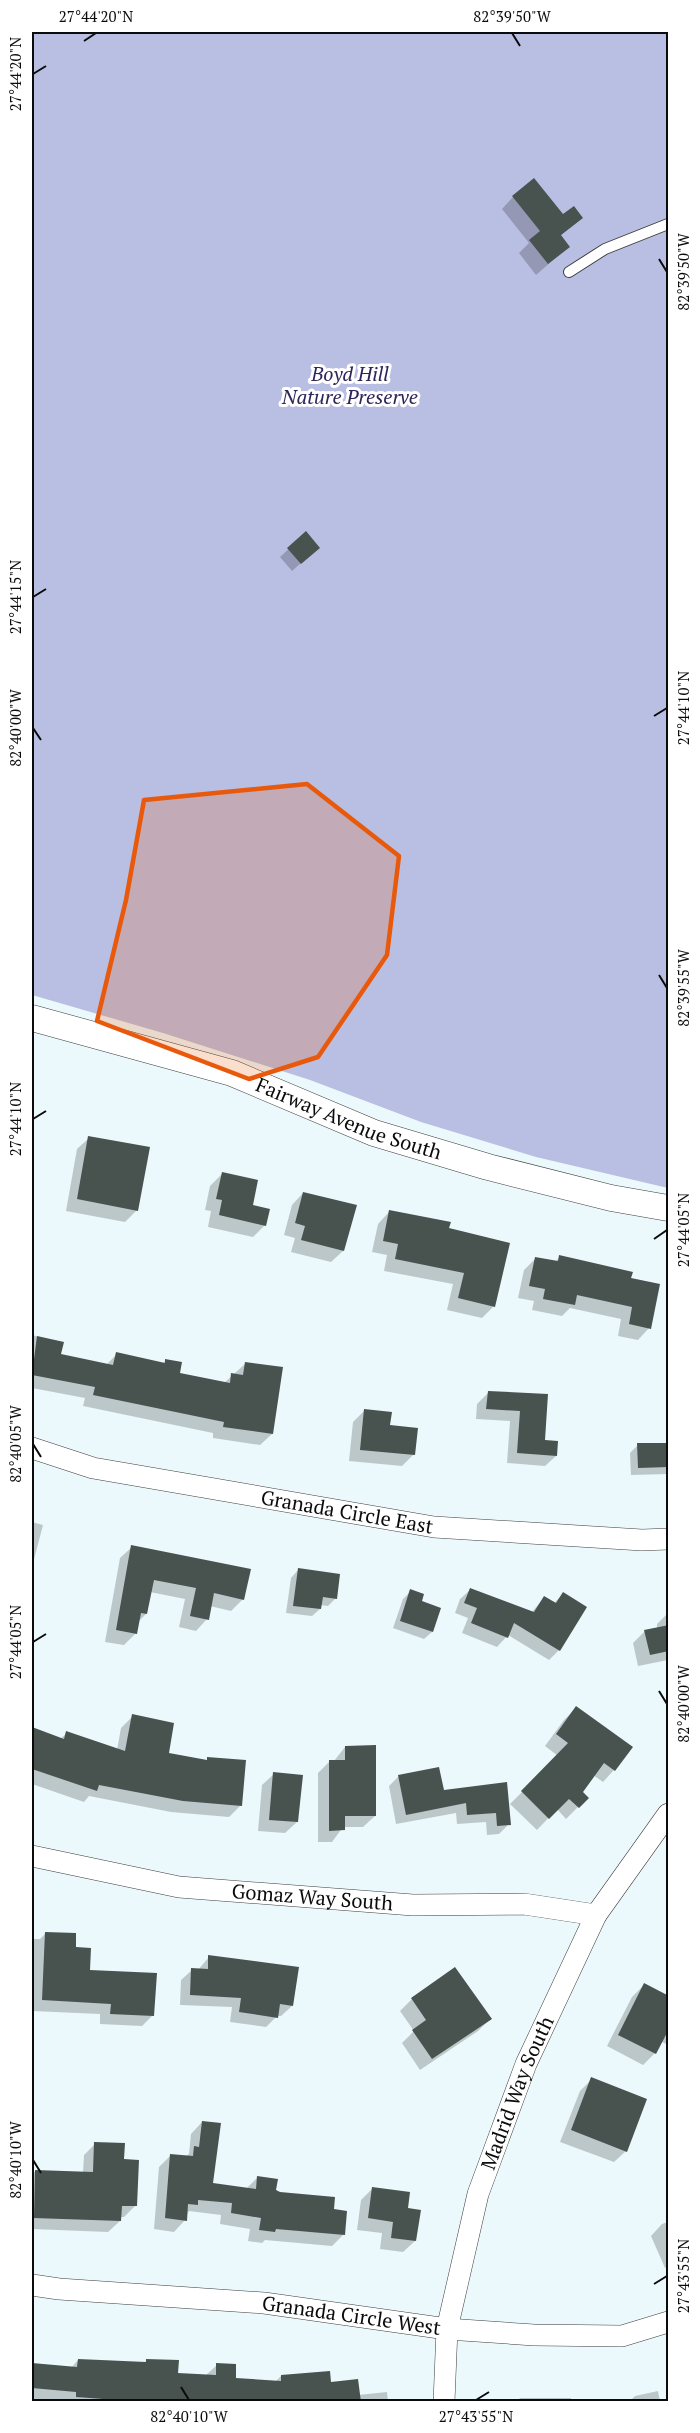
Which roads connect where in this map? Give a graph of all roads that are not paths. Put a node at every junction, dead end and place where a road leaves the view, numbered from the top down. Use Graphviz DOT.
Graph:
graph roads {
  1 [pos="669,224"];
  2 [pos="569,272"];
  3 [pos="32,1018"];
  4 [pos="669,1208"];
  5 [pos="32,1448"];
  6 [pos="669,1539"];
  7 [pos="669,1814"];
  8 [pos="32,1856"];
  9 [pos="596,1915"];
  10 [pos="32,2285"];
  11 [pos="669,2322"];
  12 [pos="447,2329"];
  13 [pos="444,2402"];
  1 -- 2 [label="lane"];
  3 -- 4 [label="street, Fairway Avenue South"];
  5 -- 6 [label="street, Granada Circle East"];
  7 -- 9 [label="street, Madrid Way South"];
  8 -- 9 [label="street, Gomaz Way South"];
  9 -- 12 [label="street, Madrid Way South"];
  10 -- 12 [label="street, Granada Circle West"];
  11 -- 12 [label="street, Granada Circle West"];
  12 -- 13 [label="street, Madrid Way South"];
}
